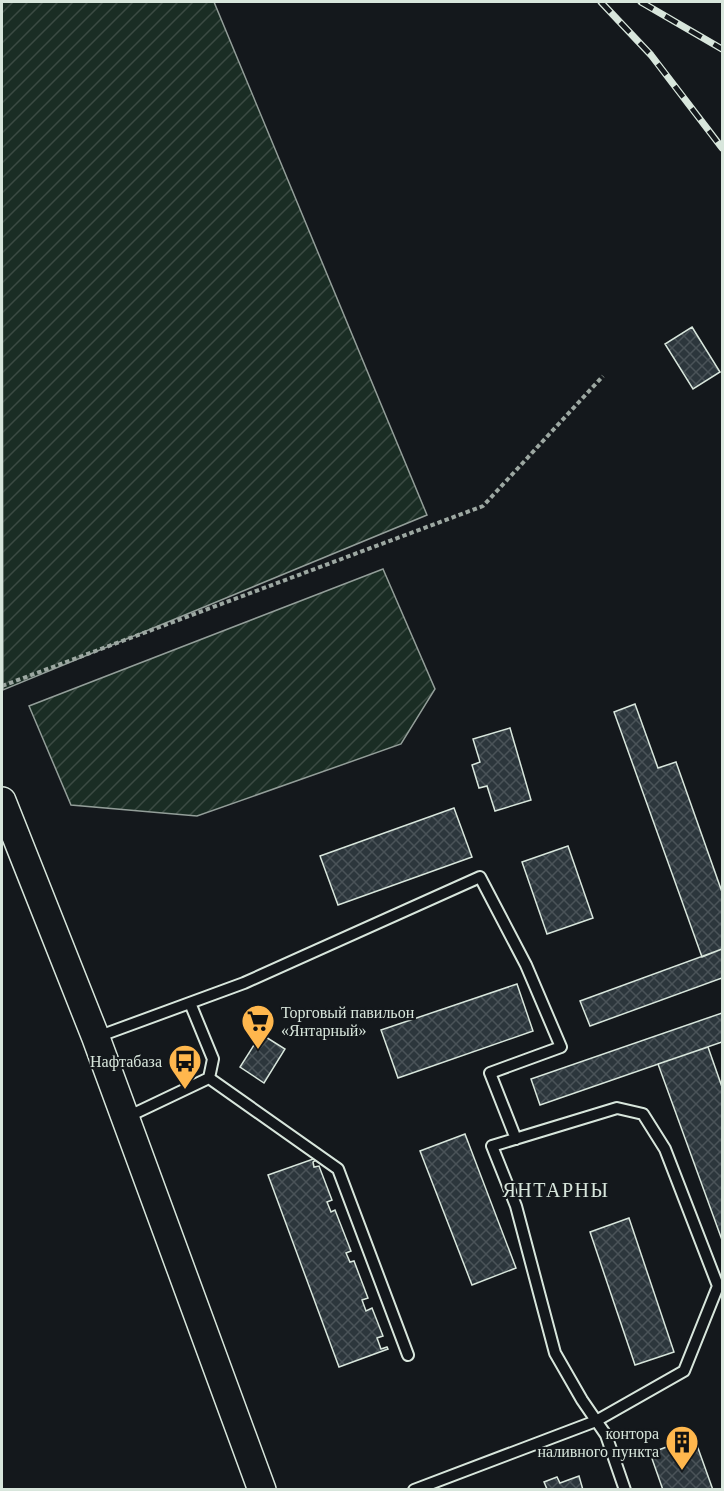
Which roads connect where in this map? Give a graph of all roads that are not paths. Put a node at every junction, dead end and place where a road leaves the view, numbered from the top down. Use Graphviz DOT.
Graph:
graph roads {
  1 [pos="2,801"];
  2 [pos="190,1003"];
  3 [pos="96,1038"];
  4 [pos="209,1078"];
  5 [pos="124,1118"];
  6 [pos="516,1138"];
  7 [pos="720,1285"];
  8 [pos="408,1355"];
  9 [pos="596,1421"];
  10 [pos="262,1490"];
  11 [pos="414,1490"];
  12 [pos="625,1490"];
  1 -- 3 [label="street"];
  2 -- 3 [label="lane"];
  2 -- 4 [label="lane"];
  2 -- 6 [label="lane"];
  3 -- 5 [label="street"];
  4 -- 5 [label="lane"];
  4 -- 8 [label="lane"];
  5 -- 10 [label="street"];
  6 -- 7 [label="lane"];
  6 -- 9 [label="lane"];
  7 -- 9 [label="lane"];
  9 -- 11 [label="lane"];
  9 -- 12 [label="lane"];
}
